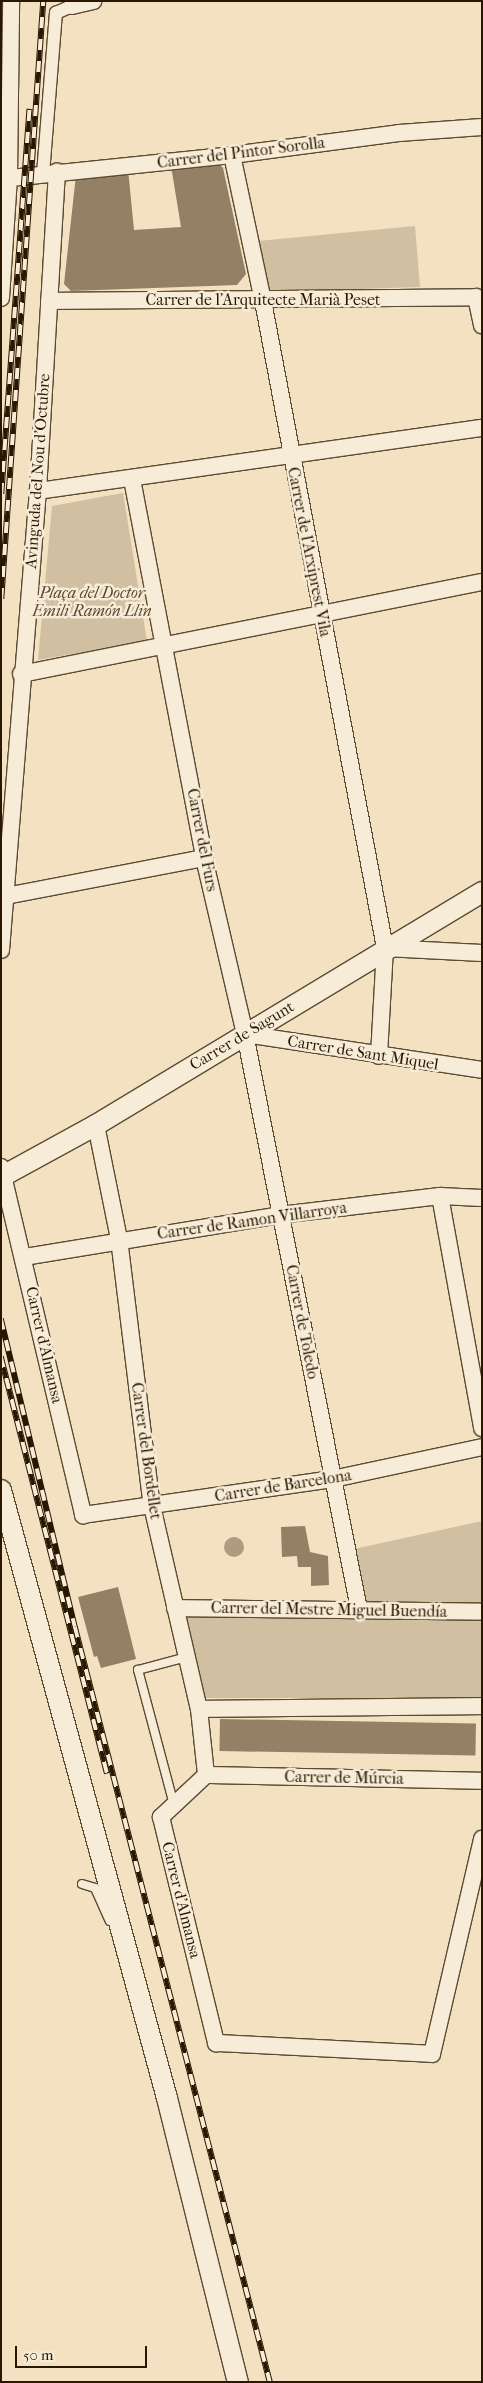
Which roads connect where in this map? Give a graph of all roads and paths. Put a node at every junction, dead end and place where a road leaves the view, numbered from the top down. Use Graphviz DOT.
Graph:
graph roads {
  1 [pos="11,1"];
  2 [pos="93,1"];
  3 [pos="72,4"];
  4 [pos="6,19"];
  5 [pos="482,127"];
  6 [pos="232,155"];
  7 [pos="50,173"];
  8 [pos="5,178"];
  9 [pos="1,298"];
  10 [pos="49,300"];
  11 [pos="263,301"];
  12 [pos="482,325"];
  13 [pos="482,428"];
  14 [pos="290,455"];
  15 [pos="132,478"];
  16 [pos="38,490"];
  17 [pos="482,582"];
  18 [pos="321,616"];
  19 [pos="165,645"];
  20 [pos="22,674"];
  21 [pos="204,858"];
  22 [pos="482,892"];
  23 [pos="6,896"];
  24 [pos="385,948"];
  25 [pos="1,950"];
  26 [pos="482,953"];
  27 [pos="245,1034"];
  28 [pos="380,1056"];
  29 [pos="482,1070"];
  30 [pos="96,1124"];
  31 [pos="2,1173"];
  32 [pos="440,1196"];
  33 [pos="482,1198"];
  34 [pos="280,1215"];
  35 [pos="119,1239"];
  36 [pos="24,1257"];
  37 [pos="482,1428"];
  38 [pos="482,1447"];
  39 [pos="333,1479"];
  40 [pos="1,1490"];
  41 [pos="152,1506"];
  42 [pos="82,1515"];
  43 [pos="175,1608"];
  44 [pos="359,1609"];
  45 [pos="482,1612"];
  46 [pos="186,1657"];
  47 [pos="482,1706"];
  48 [pos="199,1710"];
  49 [pos="206,1775"];
  50 [pos="482,1781"];
  51 [pos="174,1805"];
  52 [pos="482,1838"];
  53 [pos="82,1884"];
  54 [pos="130,1967"];
  55 [pos="238,2382"];
  1 -- 4 [label="street"];
  2 -- 3 [label="street"];
  3 -- 7 [label="street, Avinguda del Nou d'Octubre"];
  4 -- 8 [label="street"];
  5 -- 6 [label="street, Carrer del Pintor Sorolla"];
  6 -- 7 [label="street, Carrer del Pintor Sorolla"];
  6 -- 11 [label="street, Carrer de l'Arxiprest Vila"];
  7 -- 8 [label="street, Carrer del Pintor Sorolla"];
  7 -- 10 [label="street, Avinguda del Nou d'Octubre"];
  8 -- 9 [label="street"];
  10 -- 11 [label="street, Carrer de l'Arquitecte Marià Peset"];
  10 -- 16 [label="street, Avinguda del Nou d'Octubre"];
  11 -- 12 [label="street, Carrer de l'Arquitecte Marià Peset"];
  11 -- 14 [label="street, Carrer de l'Arxiprest Vila"];
  13 -- 14 [label="street"];
  14 -- 15 [label="street"];
  14 -- 18 [label="street, Carrer de l'Arxiprest Vila"];
  15 -- 16 [label="street"];
  15 -- 19 [label="street"];
  16 -- 20 [label="street, Avinguda del Nou d'Octubre"];
  17 -- 18 [label="street"];
  18 -- 19 [label="street"];
  18 -- 24 [label="street, Carrer de l'Arxiprest Vila"];
  19 -- 20 [label="street"];
  19 -- 21 [label="street, Carrer del Furs"];
  20 -- 23 [label="street, Avinguda del Nou d'Octubre"];
  21 -- 23 [label="street"];
  21 -- 27 [label="street, Carrer del Furs"];
  22 -- 24 [label="street, Carrer de Sagunt"];
  23 -- 25 [label="street, Avinguda del Nou d'Octubre"];
  24 -- 26 [label="street"];
  24 -- 27 [label="street, Carrer de Sagunt"];
  24 -- 28 [label="street, Carrer de l'Arxiprest Vila"];
  27 -- 28 [label="street, Carrer de Sant Miquel"];
  27 -- 30 [label="street, Carrer de Sagunt"];
  27 -- 34 [label="street, Carrer de Toledo"];
  28 -- 29 [label="street, Carrer de Sant Miquel"];
  30 -- 31 [label="street, Carrer de Sagunt"];
  30 -- 35 [label="street, Carrer del Bordellet"];
  31 -- 36 [label="street, Carrer d'Almansa"];
  32 -- 33 [label="street, Carrer de Ramon Villarroya"];
  32 -- 34 [label="street, Carrer de Ramon Villarroya"];
  32 -- 37 [label="street"];
  34 -- 35 [label="street, Carrer de Ramon Villarroya"];
  34 -- 39 [label="street, Carrer de Toledo"];
  35 -- 36 [label="street, Carrer de Ramon Villarroya"];
  35 -- 41 [label="street, Carrer del Bordellet"];
  36 -- 42 [label="street, Carrer d'Almansa"];
  38 -- 39 [label="street, Carrer de Barcelona"];
  39 -- 41 [label="street, Carrer de Barcelona"];
  39 -- 44 [label="street, Carrer de Toledo"];
  40 -- 54 [label="street"];
  41 -- 42 [label="street, Carrer de Barcelona"];
  41 -- 43 [label="street, Carrer del Bordellet"];
  43 -- 44 [label="street, Carrer del Mestre Miguel Buendía"];
  43 -- 46 [label="street, Carrer del Bordellet"];
  44 -- 45 [label="street, Carrer del Mestre Miguel Buendía"];
  46 -- 48 [label="street, Carrer del Bordellet"];
  46 -- 51 [label="lane"];
  47 -- 48 [label="street"];
  48 -- 49 [label="street, Carrer del Bordellet"];
  49 -- 50 [label="street, Carrer de Múrcia"];
  49 -- 51 [label="street, Carrer d'Almansa"];
  51 -- 52 [label="street, Carrer d'Almansa"];
  53 -- 54 [label="lane"];
  54 -- 55 [label="street"];
}
